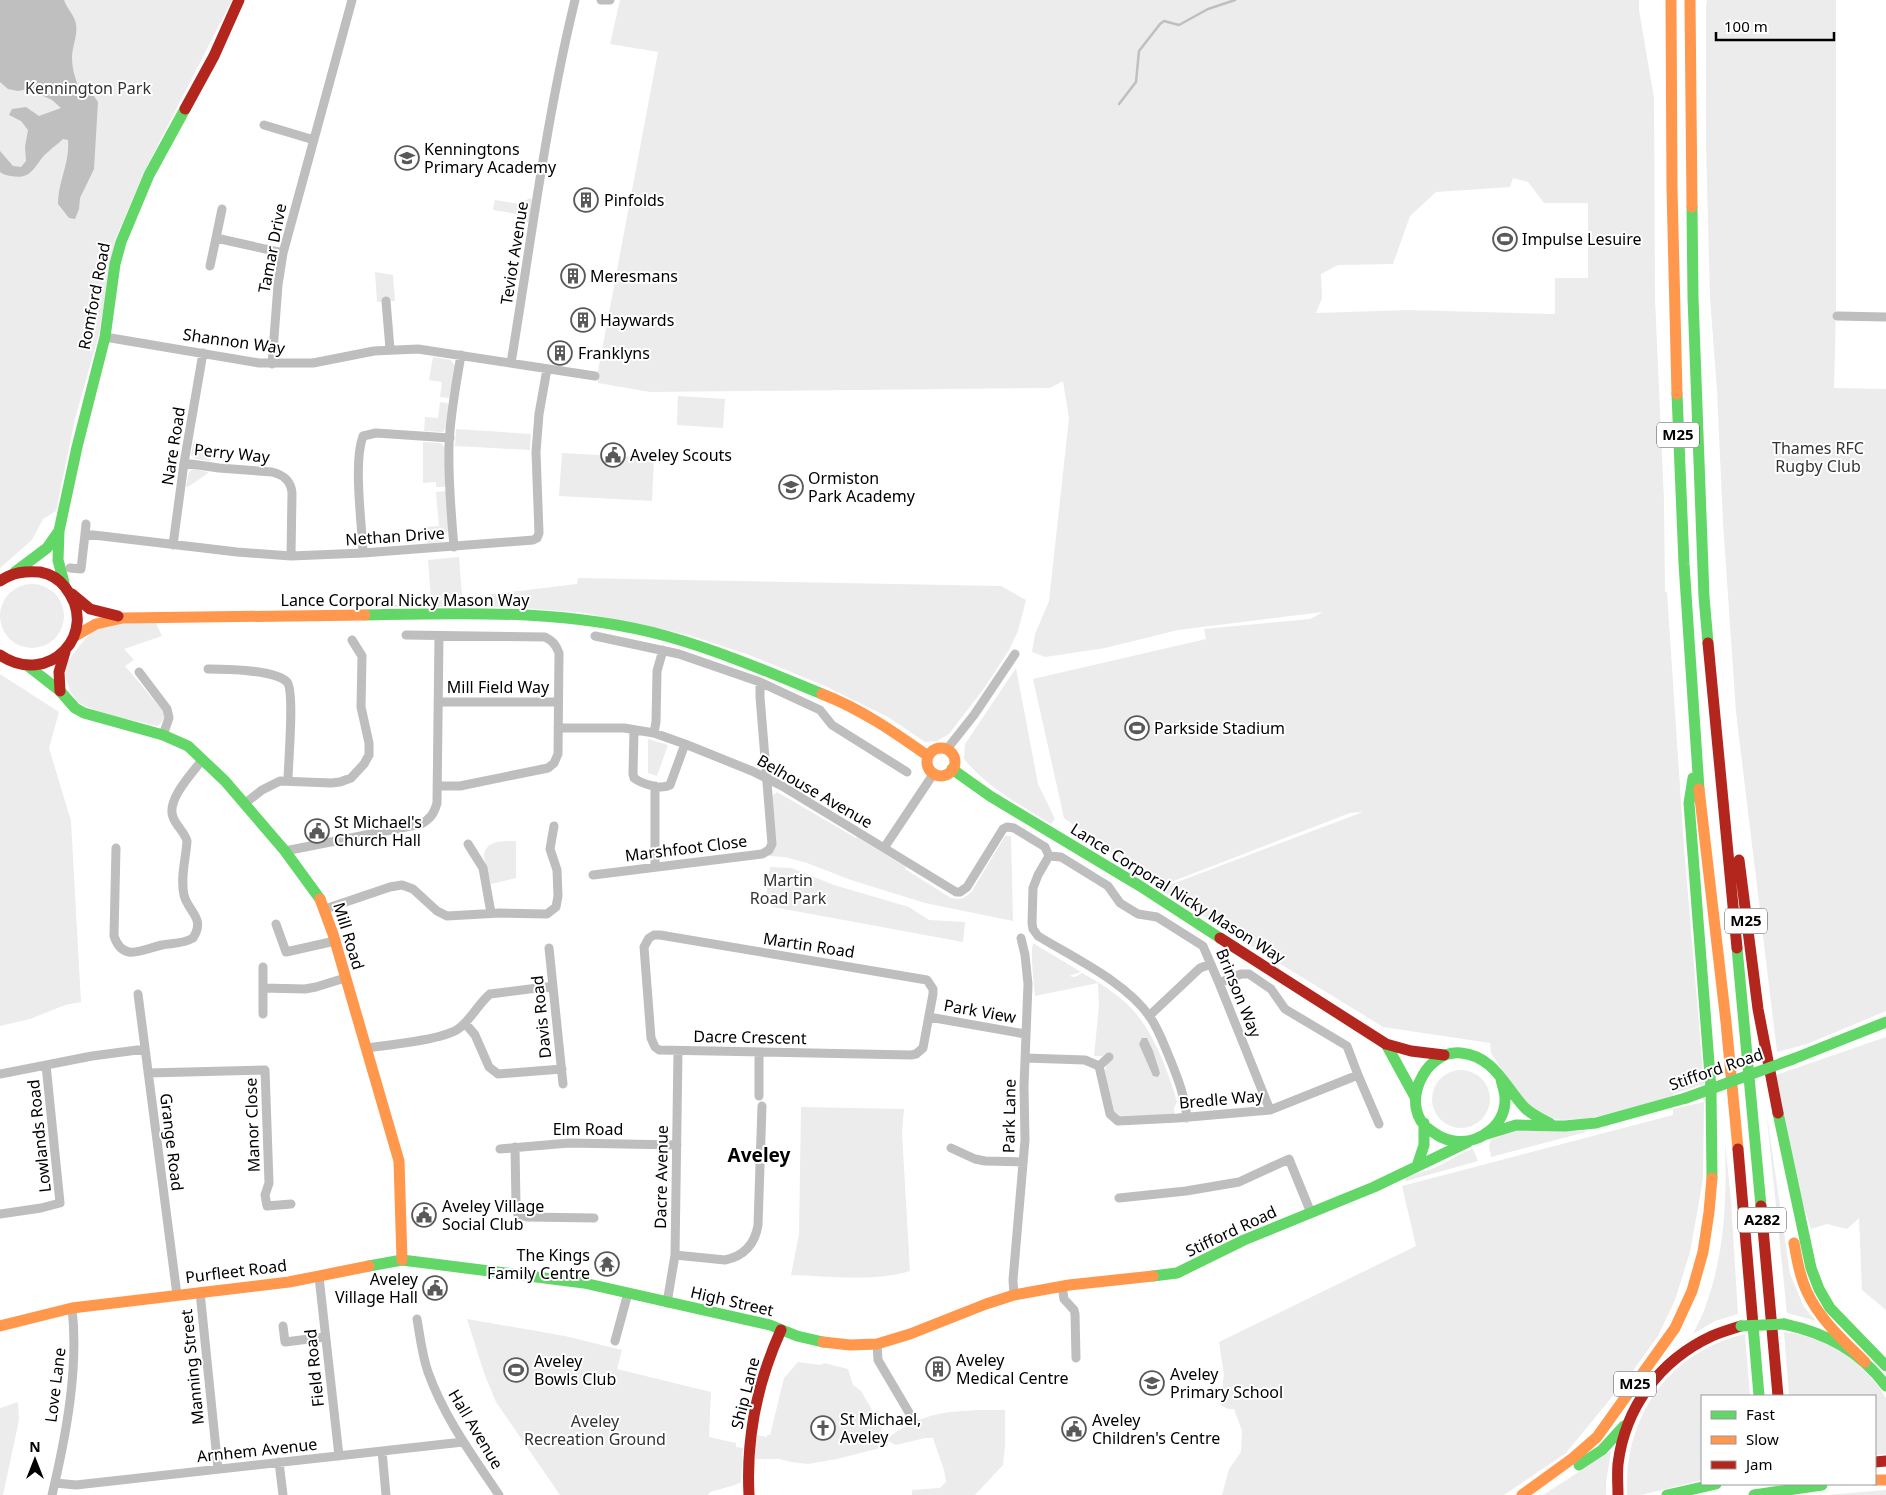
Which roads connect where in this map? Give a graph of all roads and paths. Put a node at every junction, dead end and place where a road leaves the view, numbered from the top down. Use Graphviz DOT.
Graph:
graph roads {
  1 [pos="239,0"];
  2 [pos="352,0"];
  3 [pos="575,0"];
  4 [pos="602,0"];
  5 [pos="610,0"];
  6 [pos="1671,0"];
  7 [pos="1690,0"];
  8 [pos="264,125"];
  9 [pos="314,140"];
  10 [pos="222,209"];
  11 [pos="216,238"];
  12 [pos="283,253"];
  13 [pos="210,266"];
  14 [pos="386,301"];
  15 [pos="1837,316"];
  16 [pos="1886,317"];
  17 [pos="105,337"];
  18 [pos="390,349"];
  19 [pos="203,353"];
  20 [pos="461,355"];
  21 [pos="511,363"];
  22 [pos="272,364"];
  23 [pos="547,369"];
  24 [pos="595,376"];
  25 [pos="450,438"];
  26 [pos="1699,450"];
  27 [pos="184,463"];
  28 [pos="86,524"];
  29 [pos="60,531"];
  30 [pos="85,534"];
  31 [pos="173,545"];
  32 [pos="454,546"];
  33 [pos="363,553"];
  34 [pos="291,556"];
  35 [pos="70,568"];
  36 [pos="15,572"];
  37 [pos="0,581"];
  38 [pos="64,583"];
  39 [pos="71,594"];
  40 [pos="122,618"];
  41 [pos="406,635"];
  42 [pos="75,636"];
  43 [pos="439,636"];
  44 [pos="595,636"];
  45 [pos="352,640"];
  46 [pos="663,650"];
  47 [pos="66,652"];
  48 [pos="1015,654"];
  49 [pos="0,655"];
  50 [pos="28,666"];
  51 [pos="208,669"];
  52 [pos="139,672"];
  53 [pos="760,682"];
  54 [pos="60,691"];
  55 [pos="438,702"];
  56 [pos="558,702"];
  57 [pos="558,728"];
  58 [pos="634,730"];
  59 [pos="654,733"];
  60 [pos="163,736"];
  61 [pos="685,744"];
  62 [pos="948,750"];
  63 [pos="928,756"];
  64 [pos="1696,756"];
  65 [pos="203,759"];
  66 [pos="952,769"];
  67 [pos="907,772"];
  68 [pos="934,773"];
  69 [pos="766,778"];
  70 [pos="288,781"];
  71 [pos="437,786"];
  72 [pos="655,786"];
  73 [pos="244,804"];
  74 [pos="554,826"];
  75 [pos="468,844"];
  76 [pos="116,848"];
  77 [pos="884,848"];
  78 [pos="285,852"];
  79 [pos="1049,856"];
  80 [pos="655,867"];
  81 [pos="1708,870"];
  82 [pos="593,875"];
  83 [pos="325,909"];
  84 [pos="491,913"];
  85 [pos="276,924"];
  86 [pos="649,938"];
  87 [pos="1021,938"];
  88 [pos="335,941"];
  89 [pos="549,948"];
  90 [pos="1738,962"];
  91 [pos="1211,964"];
  92 [pos="263,967"];
  93 [pos="344,978"];
  94 [pos="1219,983"];
  95 [pos="553,986"];
  96 [pos="263,988"];
  97 [pos="138,994"];
  98 [pos="263,1014"];
  99 [pos="1149,1016"];
  100 [pos="929,1017"];
  101 [pos="1886,1022"];
  102 [pos="466,1023"];
  103 [pos="1025,1034"];
  104 [pos="1386,1044"];
  105 [pos="366,1048"];
  106 [pos="145,1049"];
  107 [pos="678,1051"];
  108 [pos="759,1052"];
  109 [pos="1444,1055"];
  110 [pos="1109,1057"];
  111 [pos="1025,1058"];
  112 [pos="46,1065"];
  113 [pos="1099,1066"];
  114 [pos="562,1069"];
  115 [pos="148,1073"];
  116 [pos="0,1074"];
  117 [pos="1358,1075"];
  118 [pos="1501,1079"];
  119 [pos="563,1084"];
  120 [pos="759,1096"];
  121 [pos="1415,1097"];
  122 [pos="762,1106"];
  123 [pos="1270,1110"];
  124 [pos="1187,1118"];
  125 [pos="1424,1123"];
  126 [pos="1379,1124"];
  127 [pos="1551,1124"];
  128 [pos="1754,1130"];
  129 [pos="1487,1134"];
  130 [pos="1468,1142"];
  131 [pos="677,1145"];
  132 [pos="515,1147"];
  133 [pos="951,1148"];
  134 [pos="500,1149"];
  135 [pos="1023,1162"];
  136 [pos="1417,1166"];
  137 [pos="1120,1198"];
  138 [pos="291,1204"];
  139 [pos="0,1214"];
  140 [pos="1311,1214"];
  141 [pos="594,1218"];
  142 [pos="675,1255"];
  143 [pos="402,1260"];
  144 [pos="319,1277"];
  145 [pos="1062,1286"];
  146 [pos="1047,1288"];
  147 [pos="200,1292"];
  148 [pos="628,1293"];
  149 [pos="177,1295"];
  150 [pos="1014,1295"];
  151 [pos="667,1303"];
  152 [pos="72,1308"];
  153 [pos="417,1319"];
  154 [pos="0,1326"];
  155 [pos="283,1326"];
  156 [pos="782,1330"];
  157 [pos="326,1338"];
  158 [pos="615,1341"];
  159 [pos="877,1344"];
  160 [pos="1076,1358"];
  161 [pos="1866,1362"];
  162 [pos="1881,1369"];
  163 [pos="1652,1381"];
  164 [pos="1886,1381"];
  165 [pos="1886,1386"];
  166 [pos="1759,1395"];
  167 [pos="1778,1395"];
  168 [pos="1628,1419"];
  169 [pos="914,1421"];
  170 [pos="463,1442"];
  171 [pos="382,1451"];
  172 [pos="338,1456"];
  173 [pos="279,1462"];
  174 [pos="218,1469"];
  175 [pos="55,1483"];
  176 [pos="1712,1485"];
  177 [pos="1822,1485"];
  178 [pos="52,1495"];
  179 [pos="283,1495"];
  180 [pos="386,1495"];
  181 [pos="499,1495"];
  182 [pos="749,1495"];
  183 [pos="1522,1495"];
  184 [pos="1530,1495"];
  185 [pos="1618,1495"];
  186 [pos="1668,1495"];
  187 [pos="1754,1495"];
  1 -- 17 [label="main road, Romford Road"];
  2 -- 9 [label="street, Tamar Drive"];
  3 -- 21 [label="street, Teviot Avenue"];
  4 -- 5 [label="street"];
  6 -- 64 [label="main road, M25"];
  7 -- 26 [label="main road, M25"];
  8 -- 9 [label="street"];
  9 -- 12 [label="street, Tamar Drive"];
  10 -- 11 [label="street"];
  11 -- 12 [label="street"];
  11 -- 13 [label="street"];
  12 -- 22 [label="street, Tamar Drive"];
  14 -- 18 [label="street"];
  15 -- 16 [label="street"];
  17 -- 19 [label="street, Shannon Way"];
  17 -- 29 [label="main road, Romford Road"];
  18 -- 20 [label="street, Shannon Way"];
  18 -- 22 [label="street, Shannon Way"];
  19 -- 22 [label="street, Shannon Way"];
  19 -- 27 [label="street, Nare Road"];
  20 -- 21 [label="street, Shannon Way"];
  20 -- 25 [label="street"];
  21 -- 23 [label="street, Shannon Way"];
  23 -- 24 [label="street, Shannon Way"];
  23 -- 32 [label="street, Nethan Drive"];
  25 -- 32 [label="street"];
  25 -- 33 [label="street"];
  26 -- 90 [label="main road, M25"];
  26 -- 162 [label="main road, M25"];
  27 -- 31 [label="street, Nare Road"];
  27 -- 34 [label="street, Perry Way"];
  28 -- 30 [label="street"];
  29 -- 36 [label="main road, Romford Road"];
  29 -- 38 [label="main road, Romford Road"];
  30 -- 31 [label="street, Nethan Drive"];
  30 -- 35 [label="street"];
  31 -- 34 [label="street, Nethan Drive"];
  32 -- 33 [label="street, Nethan Drive"];
  33 -- 34 [label="street, Nethan Drive"];
  36 -- 37 [label="main road, Romford Road"];
  36 -- 38 [label="main road"];
  38 -- 39 [label="main road"];
  39 -- 40 [label="main road, Lance Corporal Nicky Mason Way"];
  39 -- 42 [label="main road"];
  40 -- 42 [label="main road, Lance Corporal Nicky Mason Way"];
  40 -- 63 [label="main road, Lance Corporal Nicky Mason Way"];
  41 -- 43 [label="street"];
  42 -- 47 [label="main road"];
  43 -- 55 [label="street"];
  43 -- 56 [label="street"];
  44 -- 46 [label="street"];
  45 -- 70 [label="street"];
  46 -- 53 [label="street"];
  46 -- 59 [label="street"];
  47 -- 50 [label="main road"];
  47 -- 54 [label="main road"];
  48 -- 62 [label="street"];
  49 -- 50 [label="main road"];
  50 -- 54 [label="main road, Mill Road"];
  51 -- 70 [label="street"];
  52 -- 60 [label="street"];
  53 -- 67 [label="street"];
  53 -- 69 [label="street, Marshfoot Close"];
  54 -- 60 [label="main road, Mill Road"];
  55 -- 56 [label="street, Mill Field Way"];
  55 -- 71 [label="street"];
  56 -- 57 [label="street"];
  57 -- 58 [label="street, Belhouse Avenue"];
  57 -- 71 [label="street"];
  58 -- 59 [label="street, Belhouse Avenue"];
  58 -- 72 [label="street"];
  59 -- 61 [label="street, Belhouse Avenue"];
  60 -- 65 [label="main road, Mill Road"];
  61 -- 69 [label="street, Belhouse Avenue"];
  61 -- 72 [label="street"];
  62 -- 63 [label="main road"];
  62 -- 66 [label="main road"];
  63 -- 68 [label="main road"];
  64 -- 81 [label="main road, M25"];
  64 -- 183 [label="main road, M25"];
  65 -- 73 [label="main road, Mill Road"];
  65 -- 76 [label="street"];
  66 -- 68 [label="main road"];
  66 -- 104 [label="main road, Lance Corporal Nicky Mason Way"];
  68 -- 77 [label="street, Belhouse Avenue"];
  69 -- 77 [label="street, Belhouse Avenue"];
  69 -- 80 [label="street, Marshfoot Close"];
  70 -- 73 [label="street"];
  71 -- 78 [label="street"];
  72 -- 80 [label="street"];
  73 -- 78 [label="main road, Mill Road"];
  74 -- 84 [label="street"];
  75 -- 84 [label="street"];
  77 -- 79 [label="street"];
  78 -- 83 [label="main road, Mill Road"];
  79 -- 91 [label="street, Brinson Way"];
  79 -- 99 [label="street"];
  80 -- 82 [label="street, Marshfoot Close"];
  81 -- 163 [label="main road, M25"];
  81 -- 166 [label="main road, M25"];
  83 -- 84 [label="street"];
  83 -- 88 [label="main road, Mill Road"];
  85 -- 88 [label="street"];
  86 -- 100 [label="street, Martin Road"];
  86 -- 107 [label="street, Dacre Crescent"];
  87 -- 103 [label="street, Park Lane"];
  88 -- 93 [label="main road, Mill Road"];
  89 -- 95 [label="street, Davis Road"];
  90 -- 128 [label="main road, M25"];
  90 -- 161 [label="main road, M25"];
  91 -- 94 [label="street, Brinson Way"];
  91 -- 99 [label="street"];
  92 -- 96 [label="street"];
  93 -- 96 [label="street"];
  93 -- 105 [label="main road, Mill Road"];
  94 -- 117 [label="street"];
  94 -- 123 [label="street, Brinson Way"];
  95 -- 102 [label="street"];
  95 -- 114 [label="street, Davis Road"];
  96 -- 98 [label="street"];
  97 -- 106 [label="street, Grange Road"];
  99 -- 124 [label="street"];
  100 -- 103 [label="street, Park View"];
  100 -- 108 [label="street, Dacre Crescent"];
  101 -- 127 [label="main road, Stifford Road, bridge"];
  102 -- 105 [label="street"];
  102 -- 114 [label="street"];
  103 -- 111 [label="street, Park Lane"];
  104 -- 109 [label="main road, Lance Corporal Nicky Mason Way"];
  104 -- 121 [label="main road, Lance Corporal Nicky Mason Way"];
  105 -- 143 [label="main road, Mill Road"];
  106 -- 112 [label="street"];
  106 -- 115 [label="street, Grange Road"];
  107 -- 108 [label="street, Dacre Crescent"];
  107 -- 131 [label="street, Dacre Avenue"];
  108 -- 120 [label="street"];
  109 -- 118 [label="main road"];
  109 -- 121 [label="main road"];
  110 -- 113 [label="street"];
  111 -- 113 [label="street"];
  111 -- 135 [label="street, Park Lane"];
  112 -- 116 [label="street"];
  112 -- 139 [label="street, Lowlands Road"];
  113 -- 124 [label="street, Bredle Way"];
  114 -- 119 [label="street, Davis Road"];
  115 -- 138 [label="street, Manor Close"];
  115 -- 149 [label="street, Grange Road"];
  117 -- 123 [label="street, Bredle Way"];
  117 -- 126 [label="street"];
  118 -- 127 [label="main road, Stifford Road"];
  118 -- 129 [label="main road"];
  121 -- 125 [label="main road"];
  122 -- 142 [label="street"];
  123 -- 124 [label="street, Bredle Way"];
  125 -- 130 [label="main road"];
  125 -- 136 [label="main road"];
  127 -- 129 [label="main road, Stifford Road"];
  128 -- 167 [label="main road, A282"];
  129 -- 130 [label="main road"];
  130 -- 136 [label="main road, Stifford Road"];
  131 -- 132 [label="street, Elm Road"];
  131 -- 142 [label="street, Dacre Avenue"];
  132 -- 134 [label="street, Elm Road"];
  132 -- 141 [label="street"];
  133 -- 135 [label="street"];
  135 -- 150 [label="street, Park Lane"];
  136 -- 140 [label="main road, Stifford Road"];
  137 -- 140 [label="street"];
  140 -- 145 [label="main road, Stifford Road"];
  142 -- 151 [label="street, Dacre Avenue"];
  143 -- 144 [label="main road, Purfleet Road"];
  143 -- 148 [label="main road, High Street"];
  144 -- 147 [label="main road, Purfleet Road"];
  144 -- 157 [label="street, Field Road"];
  145 -- 146 [label="main road, Stifford Road"];
  145 -- 160 [label="street"];
  146 -- 150 [label="main road, High Street"];
  147 -- 149 [label="main road, Purfleet Road"];
  147 -- 174 [label="street, Manning Street"];
  148 -- 151 [label="main road, High Street"];
  148 -- 158 [label="street"];
  149 -- 152 [label="main road, Purfleet Road"];
  150 -- 159 [label="main road, High Street"];
  151 -- 156 [label="main road, High Street"];
  152 -- 154 [label="main road"];
  152 -- 175 [label="street, Love Lane"];
  153 -- 170 [label="street, Hall Avenue"];
  155 -- 157 [label="street"];
  156 -- 159 [label="main road, High Street"];
  156 -- 182 [label="main road, Ship Lane"];
  157 -- 172 [label="street, Field Road"];
  159 -- 169 [label="street"];
  161 -- 162 [label="main road"];
  161 -- 163 [label="main road, bridge"];
  162 -- 164 [label="main road"];
  162 -- 165 [label="main road"];
  163 -- 168 [label="main road"];
  168 -- 184 [label="main road"];
  168 -- 185 [label="main road"];
  170 -- 171 [label="street, Arnhem Avenue"];
  170 -- 181 [label="street, Hall Avenue"];
  171 -- 172 [label="street, Arnhem Avenue"];
  171 -- 180 [label="street"];
  172 -- 173 [label="street, Arnhem Avenue"];
  173 -- 174 [label="street, Arnhem Avenue"];
  173 -- 179 [label="street"];
  174 -- 175 [label="street, Arnhem Avenue"];
  175 -- 178 [label="street, Love Lane"];
  176 -- 186 [label="main road"];
  177 -- 187 [label="main road, bridge"];
}
